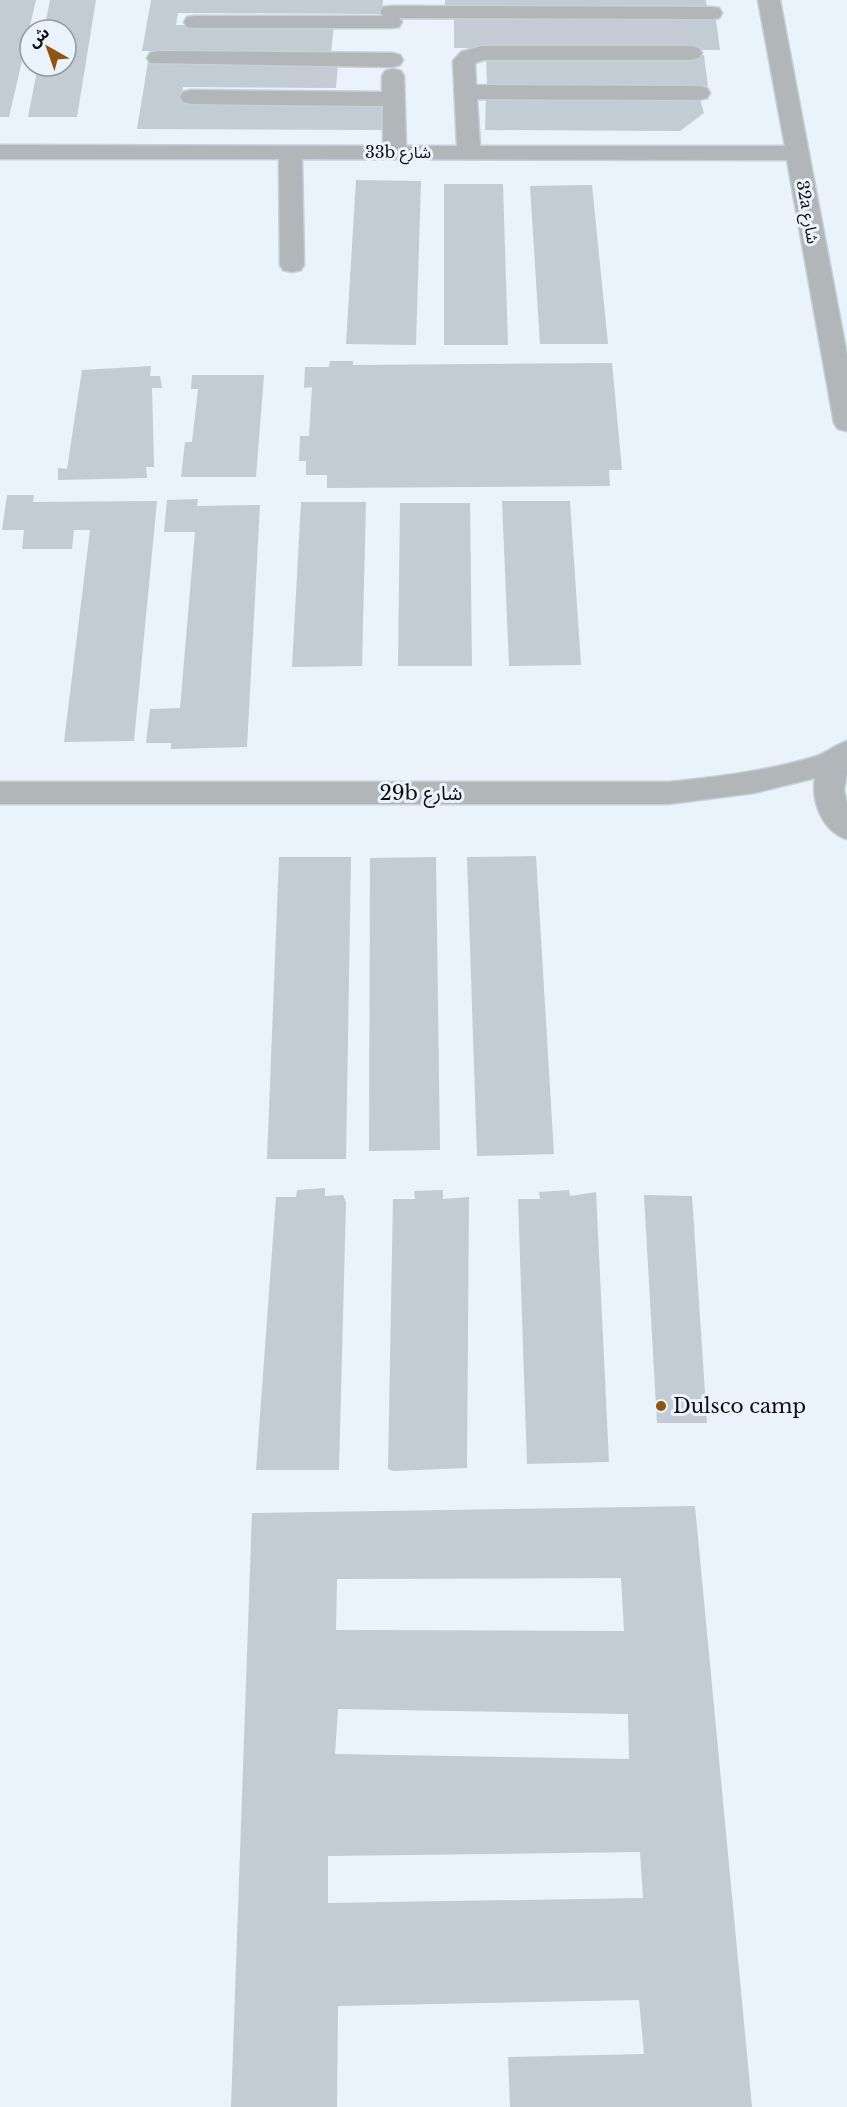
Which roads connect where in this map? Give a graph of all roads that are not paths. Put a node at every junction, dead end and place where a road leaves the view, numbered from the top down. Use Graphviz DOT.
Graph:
graph roads {
  1 [pos="769,0"];
  2 [pos="391,11"];
  3 [pos="711,13"];
  4 [pos="195,22"];
  5 [pos="691,52"];
  6 [pos="158,58"];
  7 [pos="392,60"];
  8 [pos="465,92"];
  9 [pos="699,93"];
  10 [pos="191,97"];
  11 [pos="393,99"];
  12 [pos="0,152"];
  13 [pos="290,152"];
  14 [pos="395,152"];
  15 [pos="469,153"];
  16 [pos="797,153"];
  17 [pos="292,266"];
  18 [pos="847,423"];
  19 [pos="842,756"];
  20 [pos="0,792"];
  21 [pos="847,828"];
  1 -- 16 [label="street, 32a شارع"];
  2 -- 3 [label="street"];
  2 -- 4 [label="street"];
  2 -- 7 [label="street"];
  5 -- 8 [label="street"];
  6 -- 7 [label="street"];
  7 -- 11 [label="street"];
  8 -- 9 [label="street"];
  8 -- 15 [label="street"];
  10 -- 11 [label="street"];
  11 -- 14 [label="street"];
  12 -- 13 [label="street, 33b شارع"];
  13 -- 14 [label="street, 33b شارع"];
  13 -- 17 [label="street"];
  14 -- 15 [label="street, 33b شارع"];
  15 -- 16 [label="street, 33b شارع"];
  16 -- 18 [label="street, 32a شارع"];
  19 -- 20 [label="street, 29b شارع"];
  19 -- 21 [label="street"];
}
